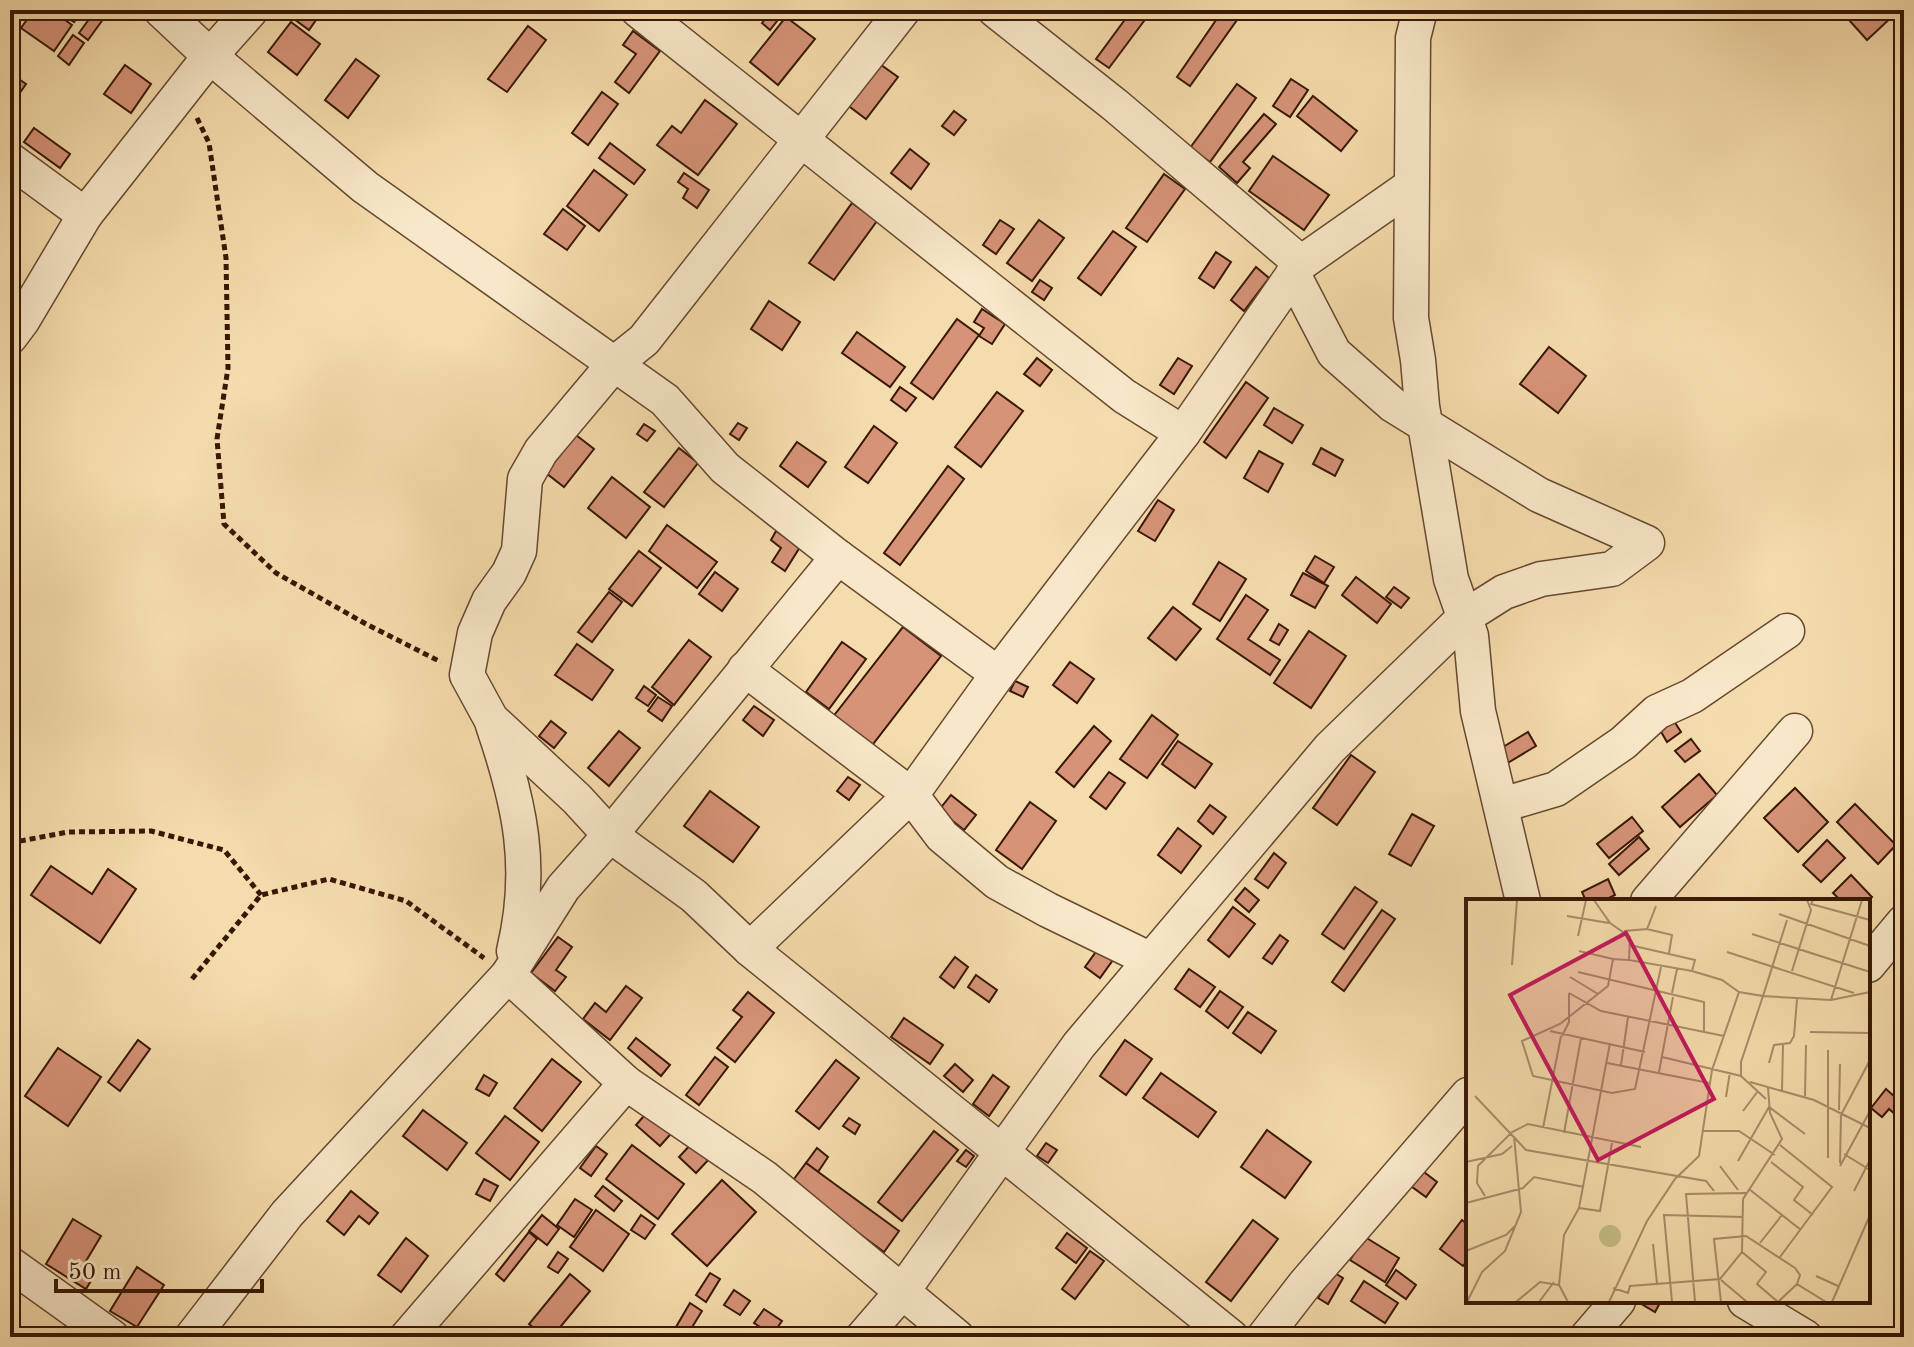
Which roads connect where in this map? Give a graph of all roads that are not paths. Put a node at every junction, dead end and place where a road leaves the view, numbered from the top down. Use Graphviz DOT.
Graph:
graph roads {
  1 [pos="161,10"];
  2 [pos="251,10"];
  3 [pos="638,10"];
  4 [pos="903,10"];
  5 [pos="995,10"];
  6 [pos="1420,10"];
  7 [pos="210,56"];
  8 [pos="800,141"];
  9 [pos="10,160"];
  10 [pos="1411,186"];
  11 [pos="85,215"];
  12 [pos="1297,269"];
  13 [pos="10,337"];
  14 [pos="614,364"];
  15 [pos="1425,427"];
  16 [pos="1183,433"];
  17 [pos="838,557"];
  18 [pos="1466,616"];
  19 [pos="1787,631"];
  20 [pos="745,669"];
  21 [pos="998,674"];
  22 [pos="491,719"];
  23 [pos="1795,731"];
  24 [pos="911,795"];
  25 [pos="1502,805"];
  26 [pos="610,835"];
  27 [pos="1523,899"];
  28 [pos="1650,899"];
  29 [pos="1904,922"];
  30 [pos="750,949"];
  31 [pos="1149,959"];
  32 [pos="1870,963"];
  33 [pos="508,975"];
  34 [pos="626,1083"];
  35 [pos="1466,1097"];
  36 [pos="1003,1151"];
  37 [pos="10,1264"];
  38 [pos="901,1293"];
  39 [pos="1616,1303"];
  40 [pos="1748,1303"];
  41 [pos="1791,1334"];
  42 [pos="112,1337"];
  43 [pos="192,1337"];
  44 [pos="407,1337"];
  45 [pos="863,1337"];
  46 [pos="957,1337"];
  47 [pos="1231,1337"];
  48 [pos="1264,1337"];
  49 [pos="1587,1337"];
  1 -- 7 [label="street"];
  2 -- 7 [label="street"];
  3 -- 8 [label="street"];
  4 -- 8 [label="street"];
  5 -- 12 [label="street"];
  6 -- 10 [label="street"];
  7 -- 11 [label="street"];
  7 -- 14 [label="street"];
  8 -- 14 [label="street"];
  8 -- 16 [label="street"];
  9 -- 11 [label="street"];
  10 -- 12 [label="street"];
  10 -- 15 [label="street"];
  11 -- 13 [label="street"];
  12 -- 15 [label="street"];
  12 -- 16 [label="street"];
  14 -- 17 [label="street"];
  14 -- 22 [label="street"];
  15 -- 18 [label="street"];
  15 -- 18 [label="street"];
  16 -- 21 [label="street"];
  17 -- 20 [label="street"];
  17 -- 21 [label="street"];
  18 -- 25 [label="street"];
  18 -- 31 [label="street"];
  19 -- 25 [label="street"];
  20 -- 24 [label="street"];
  20 -- 26 [label="street"];
  21 -- 24 [label="street"];
  22 -- 26 [label="street"];
  22 -- 33 [label="street"];
  23 -- 28 [label="street"];
  24 -- 30 [label="street"];
  24 -- 31 [label="street"];
  25 -- 27 [label="street"];
  26 -- 30 [label="street"];
  26 -- 33 [label="street"];
  29 -- 32 [label="street"];
  30 -- 36 [label="street"];
  31 -- 36 [label="street"];
  33 -- 34 [label="street"];
  33 -- 43 [label="street"];
  34 -- 38 [label="street"];
  34 -- 44 [label="street"];
  35 -- 48 [label="street"];
  36 -- 38 [label="street"];
  36 -- 47 [label="street"];
  37 -- 42 [label="street"];
  38 -- 45 [label="street"];
  38 -- 46 [label="street"];
  39 -- 49 [label="street"];
  40 -- 41 [label="street"];
}
